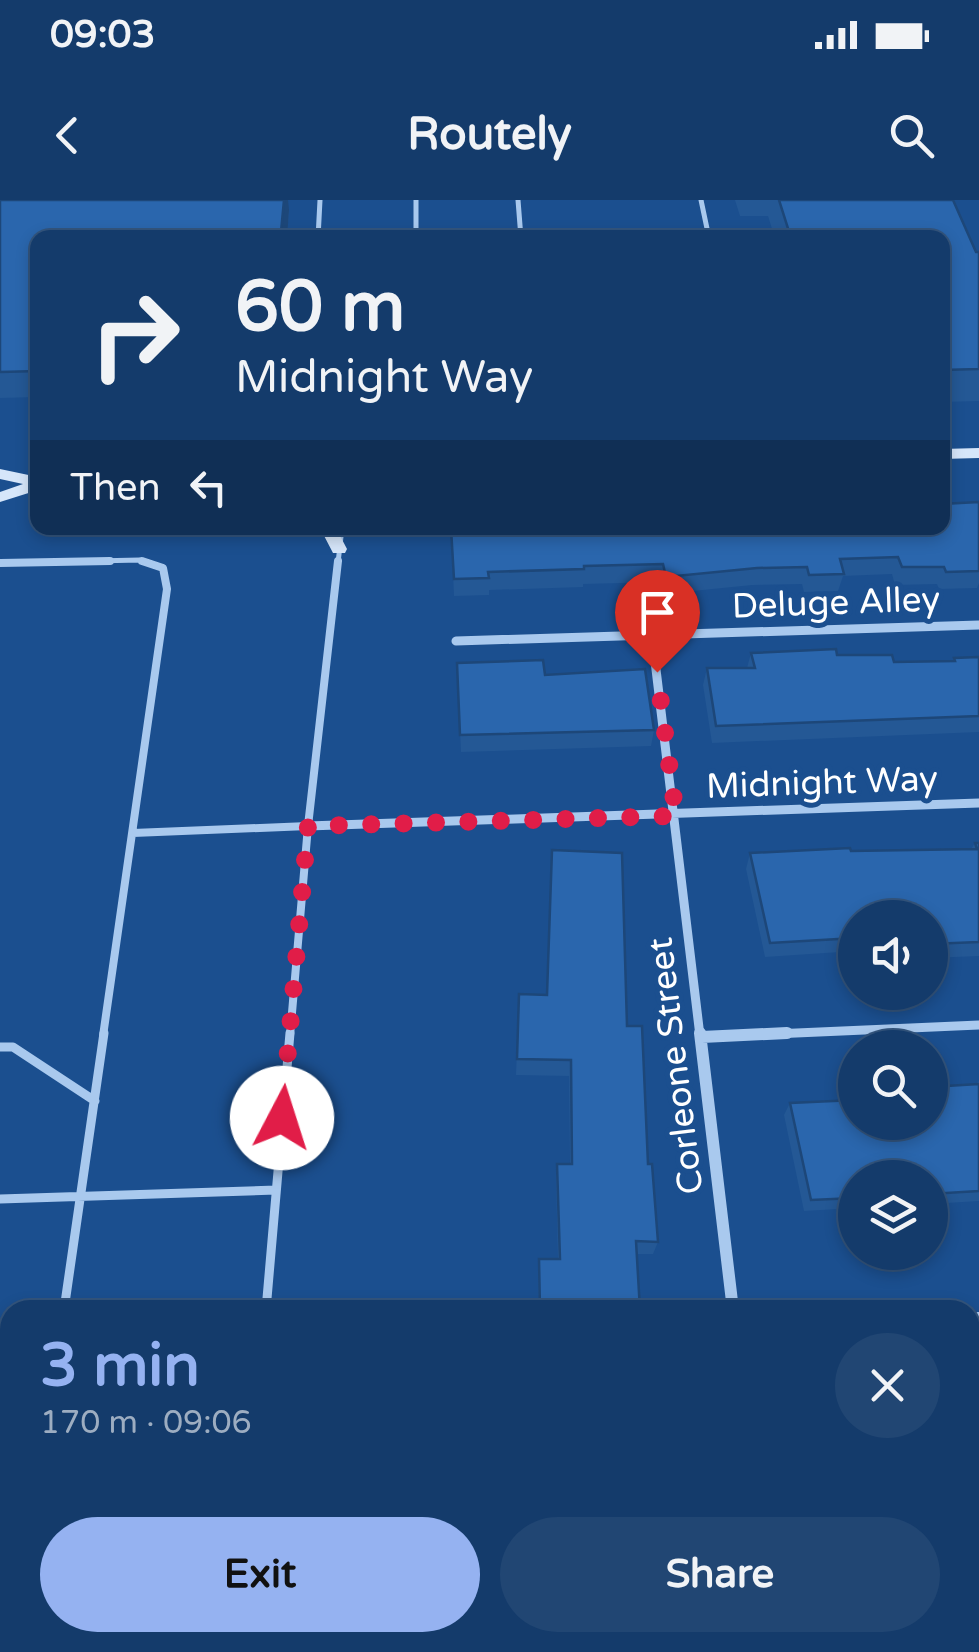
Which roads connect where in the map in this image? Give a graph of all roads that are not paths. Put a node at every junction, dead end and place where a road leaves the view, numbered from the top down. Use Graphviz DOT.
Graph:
graph roads {
  1 [pos="320,200"];
  2 [pos="416,200"];
  3 [pos="518,200"];
  4 [pos="701,200"];
  5 [pos="318,230"];
  6 [pos="416,230"];
  7 [pos="520,230"];
  8 [pos="707,230"];
  9 [pos="979,453"];
  10 [pos="950,454"];
  11 [pos="0,474"];
  12 [pos="30,481"];
  13 [pos="30,486"];
  14 [pos="0,497"];
  15 [pos="332,535"];
  16 [pos="341,535"];
  17 [pos="339,550"];
  18 [pos="0,563"];
  19 [pos="979,625"];
  20 [pos="652,636"];
  21 [pos="456,641"];
  22 [pos="979,803"];
  23 [pos="676,816"];
  24 [pos="308,826"];
  25 [pos="132,833"];
  26 [pos="979,1025"];
  27 [pos="702,1037"];
  28 [pos="0,1046"];
  29 [pos="95,1101"];
  30 [pos="276,1190"];
  31 [pos="82,1196"];
  32 [pos="0,1199"];
  33 [pos="66,1300"];
  34 [pos="267,1300"];
  35 [pos="732,1300"];
  1 -- 5 [label="lane"];
  2 -- 6 [label="lane"];
  3 -- 7 [label="lane"];
  4 -- 8 [label="lane"];
  9 -- 10 [label="main road"];
  11 -- 12 [label="main road"];
  13 -- 14 [label="main road"];
  15 -- 17 [label="main road"];
  16 -- 17 [label="lane"];
  17 -- 24 [label="lane"];
  18 -- 25 [label="lane"];
  19 -- 20 [label="street, Deluge Alley"];
  20 -- 21 [label="street, Deluge Alley"];
  20 -- 23 [label="street, Corleone Street"];
  22 -- 23 [label="street, Midnight Way"];
  23 -- 24 [label="street, Midnight Way"];
  23 -- 27 [label="street, Corleone Street"];
  24 -- 25 [label="lane"];
  24 -- 30 [label="lane"];
  25 -- 29 [label="lane"];
  26 -- 27 [label="street"];
  27 -- 35 [label="street, Corleone Street"];
  28 -- 29 [label="lane"];
  29 -- 31 [label="lane"];
  30 -- 31 [label="lane"];
  30 -- 34 [label="lane"];
  31 -- 32 [label="lane"];
  31 -- 33 [label="lane"];
}
